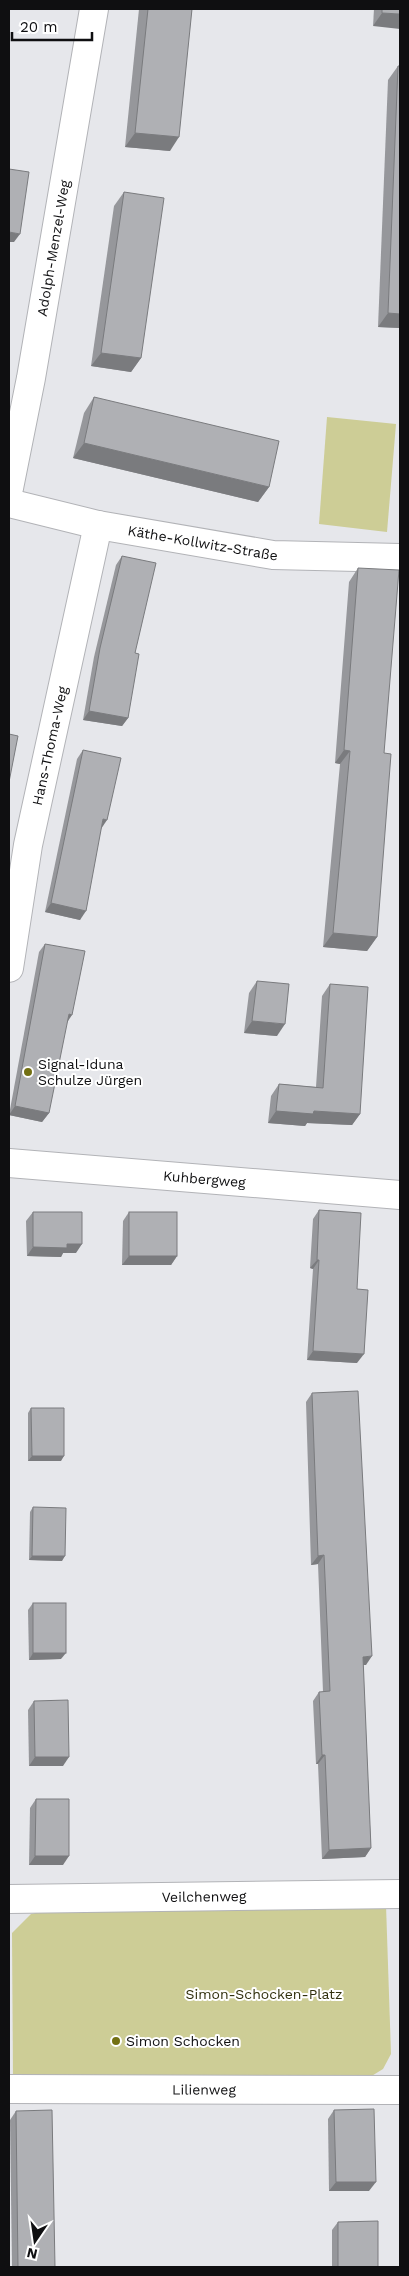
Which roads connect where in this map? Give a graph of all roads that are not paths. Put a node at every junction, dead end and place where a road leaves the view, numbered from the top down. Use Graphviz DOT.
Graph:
graph roads {
  1 [pos="94,9"];
  2 [pos="9,488"];
  3 [pos="9,503"];
  4 [pos="98,525"];
  5 [pos="400,558"];
  6 [pos="9,968"];
  7 [pos="9,1163"];
  8 [pos="400,1195"];
  9 [pos="400,1894"];
  10 [pos="9,1899"];
  11 [pos="9,2089"];
  12 [pos="400,2090"];
  1 -- 2 [label="street, Adolph-Menzel-Weg"];
  3 -- 4 [label="street, Käthe-Kollwitz-Straße"];
  4 -- 5 [label="street, Käthe-Kollwitz-Straße"];
  4 -- 6 [label="street, Hans-Thoma-Weg"];
  7 -- 8 [label="street, Kuhbergweg"];
  9 -- 10 [label="street, Veilchenweg"];
  11 -- 12 [label="street, Lilienweg"];
}
